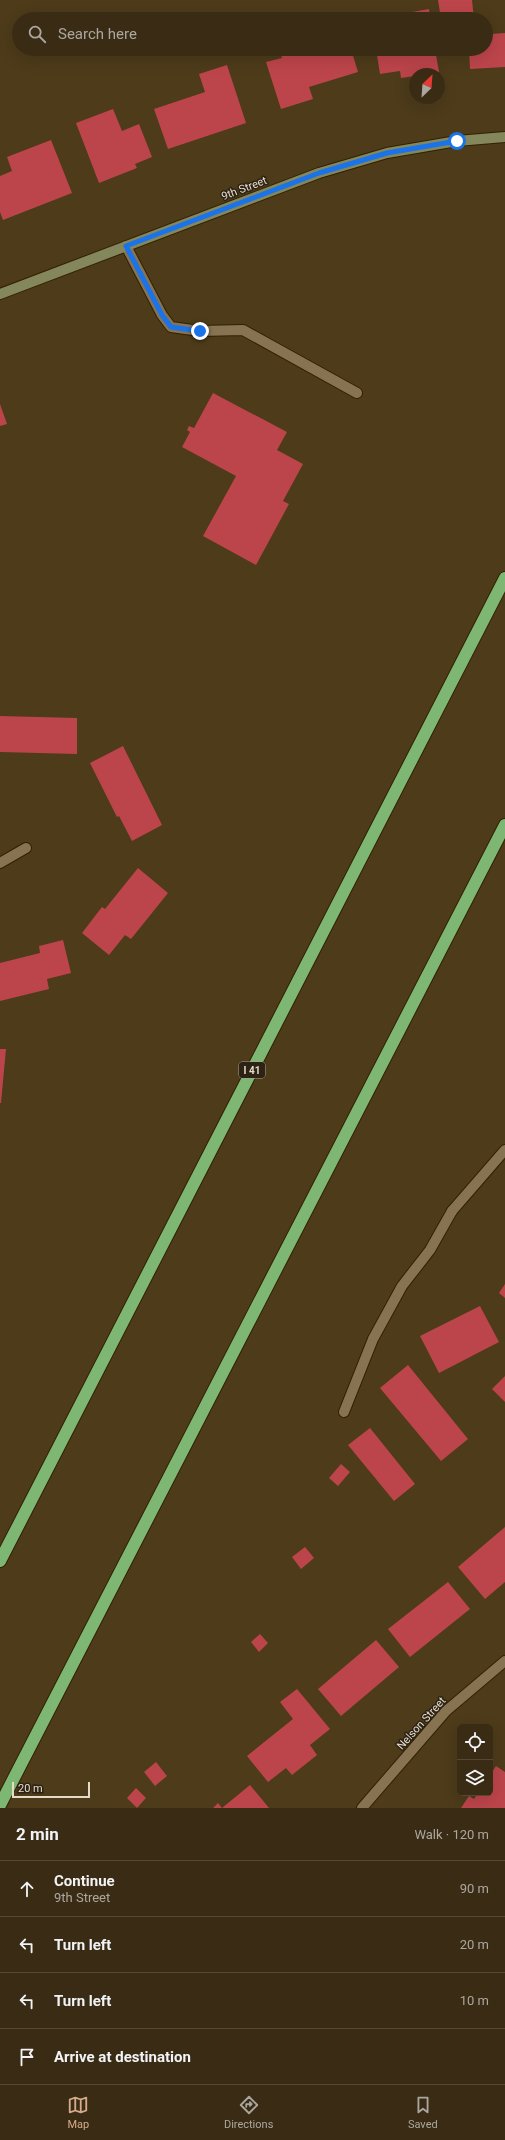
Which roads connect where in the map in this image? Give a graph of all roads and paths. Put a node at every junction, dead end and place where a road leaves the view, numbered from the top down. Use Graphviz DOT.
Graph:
graph roads {
  1 [pos="505,137"];
  2 [pos="126,246"];
  3 [pos="0,294"];
  4 [pos="358,393"];
  5 [pos="505,578"];
  6 [pos="505,825"];
  7 [pos="26,848"];
  8 [pos="0,863"];
  9 [pos="505,1150"];
  10 [pos="344,1412"];
  11 [pos="0,1561"];
  12 [pos="505,1661"];
  13 [pos="0,1805"];
  14 [pos="362,1808"];
  1 -- 2 [label="street, 9th Street"];
  2 -- 3 [label="street, 9th Street"];
  2 -- 4 [label="street"];
  5 -- 11 [label="highway, I 41"];
  6 -- 13 [label="highway"];
  7 -- 8 [label="street"];
  9 -- 10 [label="street"];
  12 -- 14 [label="street, Nelson Street"];
}
